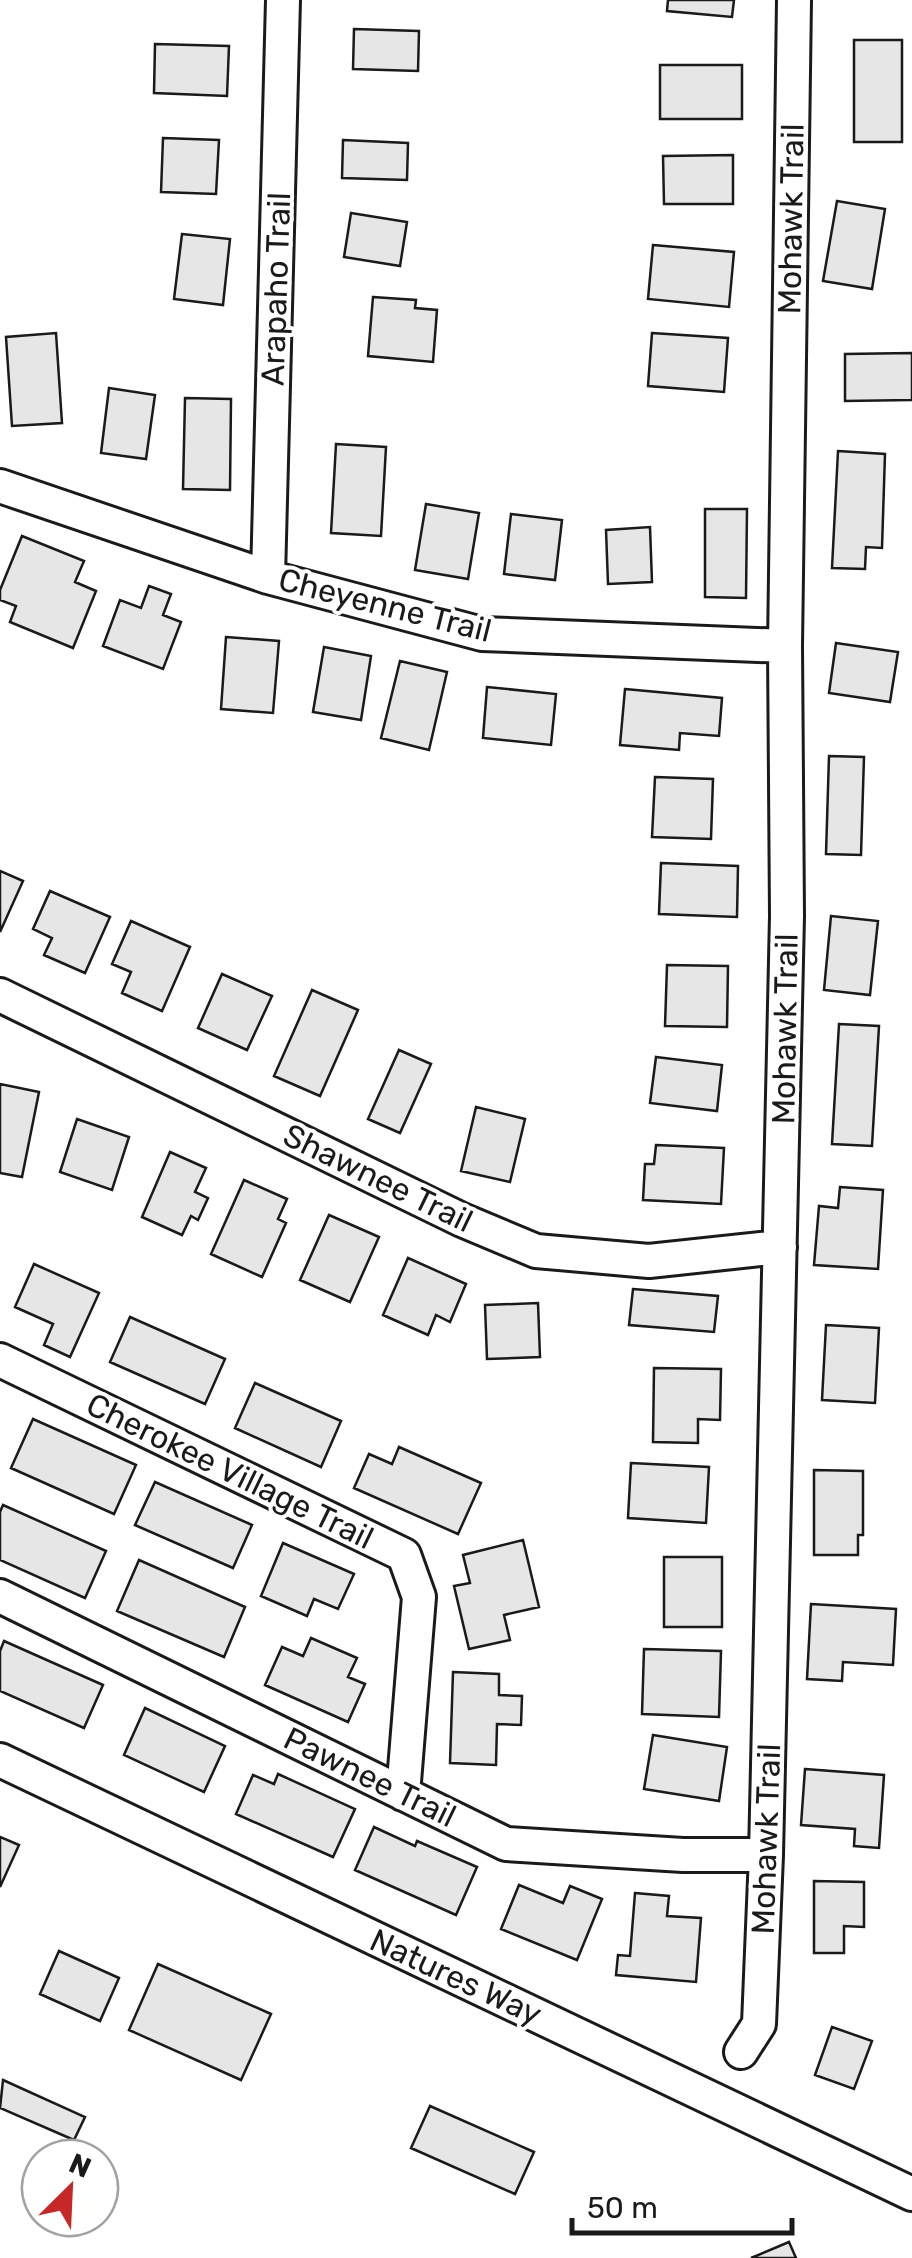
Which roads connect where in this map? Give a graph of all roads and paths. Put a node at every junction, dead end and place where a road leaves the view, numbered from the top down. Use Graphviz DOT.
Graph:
graph roads {
  1 [pos="283,0"];
  2 [pos="794,0"];
  3 [pos="0,486"];
  4 [pos="268,577"];
  5 [pos="785,646"];
  6 [pos="0,995"];
  7 [pos="780,1247"];
  8 [pos="0,1360"];
  9 [pos="0,1596"];
  10 [pos="0,1760"];
  11 [pos="403,1794"];
  12 [pos="766,1856"];
  13 [pos="741,2052"];
  14 [pos="912,2194"];
  1 -- 4 [label="street, Arapaho Trail"];
  2 -- 5 [label="street, Mohawk Trail"];
  3 -- 4 [label="street, Cheyenne Trail"];
  4 -- 5 [label="street, Cheyenne Trail"];
  5 -- 7 [label="street, Mohawk Trail"];
  6 -- 7 [label="street, Shawnee Trail"];
  7 -- 12 [label="street, Mohawk Trail"];
  8 -- 11 [label="street, Cherokee Village Trail"];
  9 -- 11 [label="street, Pawnee Trail"];
  10 -- 14 [label="street, Natures Way"];
  11 -- 12 [label="street, Pawnee Trail"];
  12 -- 13 [label="street, Mohawk Trail"];
}
